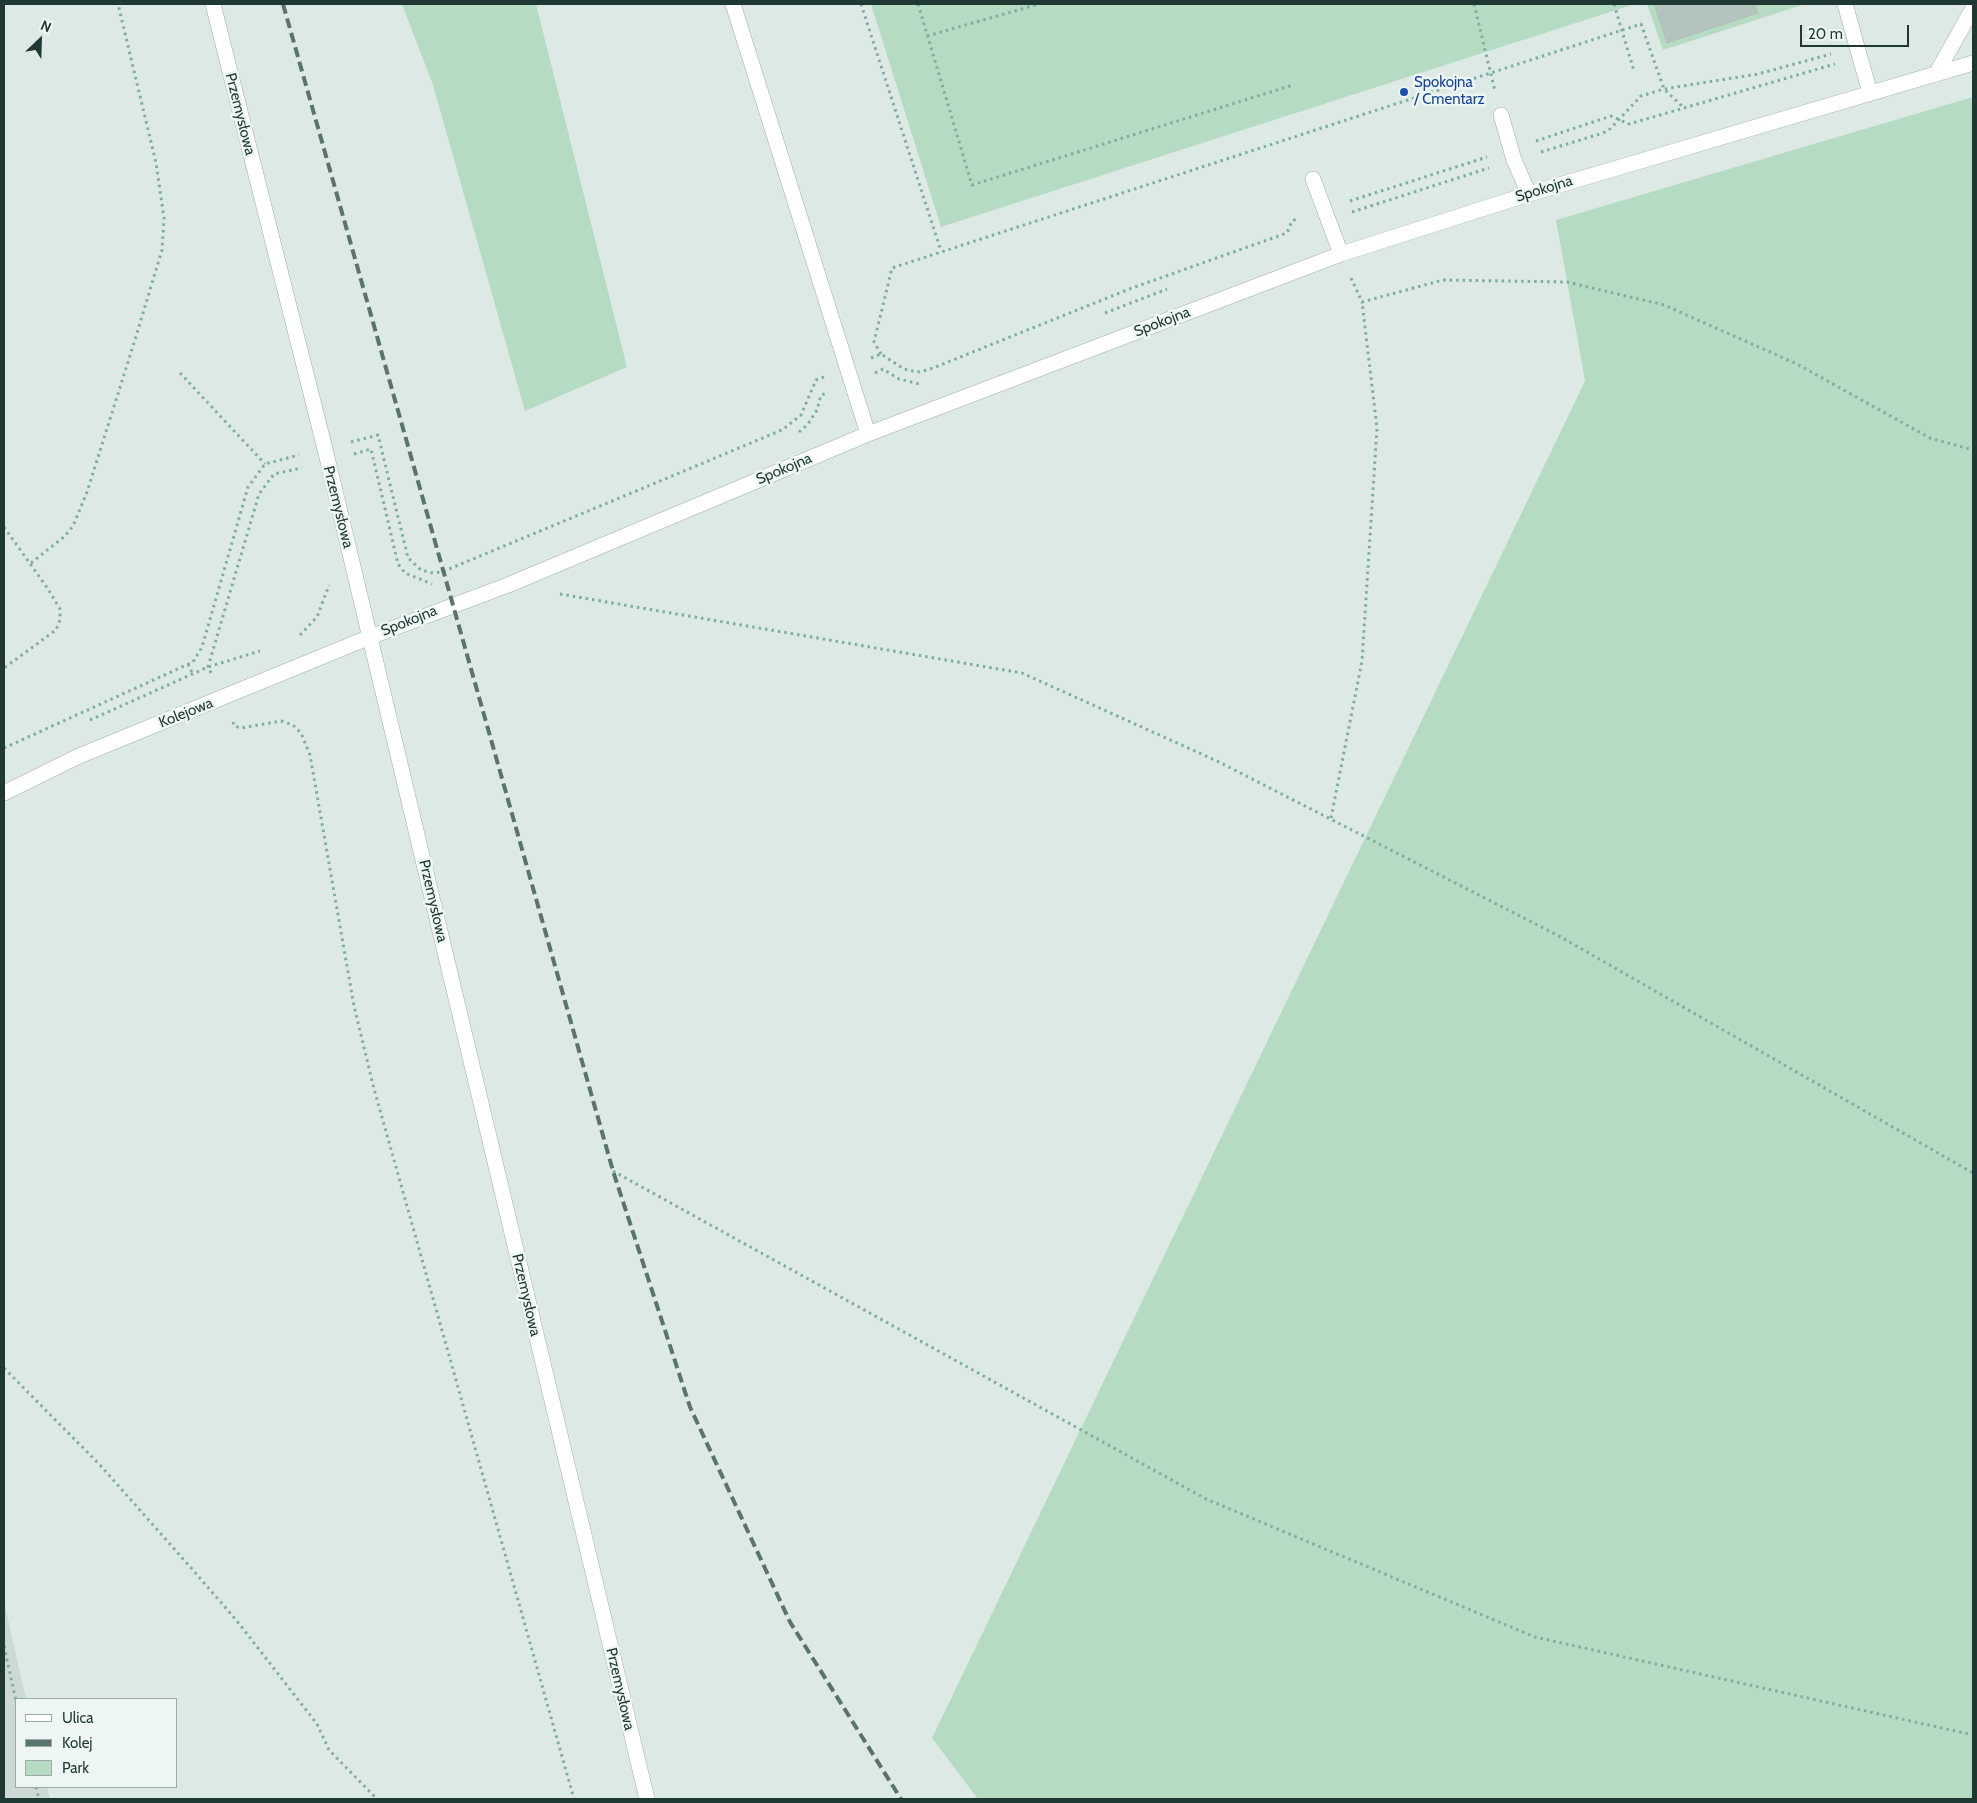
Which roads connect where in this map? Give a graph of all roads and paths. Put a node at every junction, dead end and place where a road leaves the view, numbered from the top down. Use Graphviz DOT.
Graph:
graph roads {
  1 [pos="118,4"];
  2 [pos="213,4"];
  3 [pos="733,4"];
  4 [pos="862,4"];
  5 [pos="918,4"];
  6 [pos="1038,4"];
  7 [pos="1474,4"];
  8 [pos="1614,4"];
  9 [pos="1845,4"];
  10 [pos="1973,8"];
  11 [pos="1622,30"];
  12 [pos="927,36"];
  13 [pos="1859,50"];
  14 [pos="1973,63"];
  15 [pos="1634,71"];
  16 [pos="1490,74"];
  17 [pos="1936,74"];
  18 [pos="1293,85"];
  19 [pos="1664,89"];
  20 [pos="1870,93"];
  21 [pos="1684,108"];
  22 [pos="1501,115"];
  23 [pos="1514,160"];
  24 [pos="1313,179"];
  25 [pos="1529,194"];
  26 [pos="1328,220"];
  27 [pos="941,251"];
  28 [pos="1341,254"];
  29 [pos="1176,286"];
  30 [pos="1362,302"];
  31 [pos="1102,314"];
  32 [pos="881,354"];
  33 [pos="180,373"];
  34 [pos="851,384"];
  35 [pos="922,384"];
  36 [pos="868,434"];
  37 [pos="794,437"];
  38 [pos="1973,450"];
  39 [pos="327,461"];
  40 [pos="265,464"];
  41 [pos="4,527"];
  42 [pos="31,563"];
  43 [pos="330,583"];
  44 [pos="440,584"];
  45 [pos="556,593"];
  46 [pos="370,637"];
  47 [pos="294,639"];
  48 [pos="268,648"];
  49 [pos="4,668"];
  50 [pos="301,733"];
  51 [pos="4,793"];
  52 [pos="1331,818"];
  53 [pos="613,1172"];
  54 [pos="1973,1173"];
  55 [pos="4,1368"];
  56 [pos="4,1646"];
  57 [pos="15,1698"];
  58 [pos="1973,1735"];
  59 [pos="377,1799"];
  60 [pos="574,1799"];
  61 [pos="647,1799"];
  1 -- 42 [label="path"];
  2 -- 39 [label="street, Przemysłowa"];
  3 -- 34 [label="street"];
  4 -- 27 [label="path"];
  5 -- 12 [label="path"];
  6 -- 12 [label="path"];
  7 -- 16 [label="path"];
  8 -- 11 [label="path"];
  9 -- 13 [label="street"];
  10 -- 17 [label="street"];
  11 -- 15 [label="path"];
  11 -- 16 [label="path"];
  11 -- 19 [label="path"];
  12 -- 18 [label="path"];
  13 -- 19 [label="path"];
  13 -- 20 [label="street"];
  14 -- 17 [label="street, Spokojna"];
  16 -- 22 [label="path"];
  16 -- 27 [label="path"];
  17 -- 20 [label="street, Spokojna"];
  19 -- 21 [label="path"];
  19 -- 23 [label="path"];
  20 -- 25 [label="street, Spokojna"];
  22 -- 23 [label="street"];
  23 -- 25 [label="street"];
  23 -- 26 [label="path"];
  24 -- 26 [label="street"];
  25 -- 28 [label="street, Spokojna"];
  26 -- 28 [label="street"];
  27 -- 32 [label="path"];
  28 -- 30 [label="path"];
  28 -- 36 [label="street, Spokojna"];
  29 -- 31 [label="path"];
  30 -- 38 [label="path"];
  30 -- 52 [label="path"];
  33 -- 40 [label="path"];
  34 -- 35 [label="path"];
  34 -- 36 [label="street"];
  34 -- 37 [label="path"];
  36 -- 46 [label="street, Spokojna"];
  39 -- 44 [label="path"];
  39 -- 46 [label="street, Przemysłowa"];
  39 -- 48 [label="path"];
  41 -- 42 [label="path"];
  42 -- 49 [label="path"];
  43 -- 47 [label="path"];
  45 -- 52 [label="path"];
  46 -- 51 [label="street, Kolejowa"];
  46 -- 61 [label="street, Przemysłowa"];
  50 -- 60 [label="path"];
  52 -- 54 [label="path"];
  53 -- 58 [label="path"];
  55 -- 59 [label="path"];
  56 -- 57 [label="path"];
}
